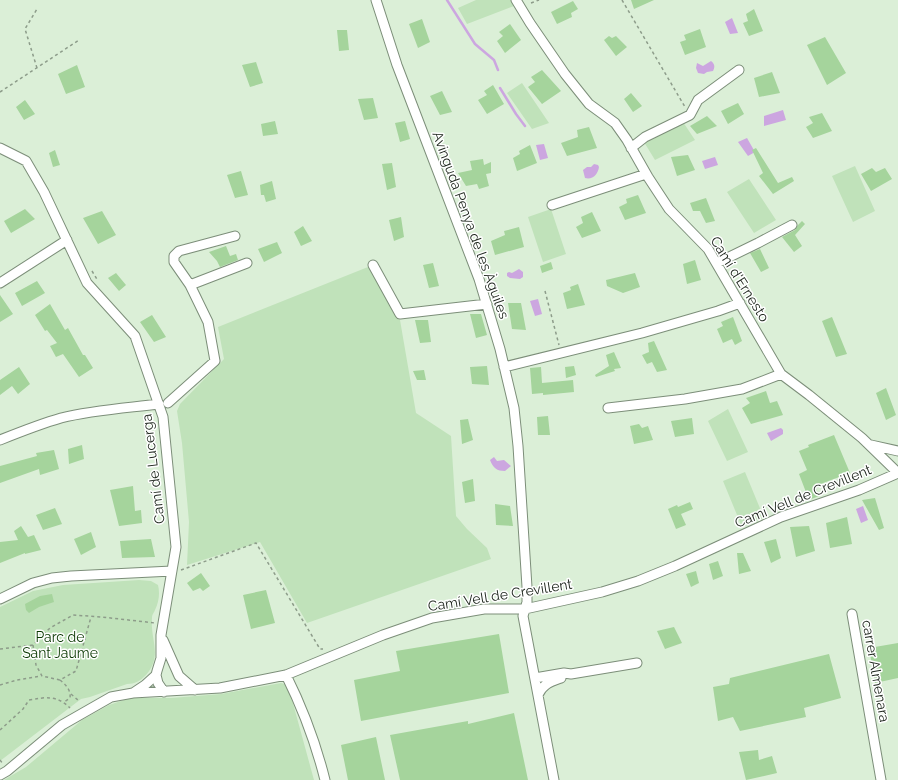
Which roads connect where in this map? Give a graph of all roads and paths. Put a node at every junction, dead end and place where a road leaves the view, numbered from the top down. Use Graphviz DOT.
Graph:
graph roads {
  1 [pos="376,0"];
  2 [pos="516,0"];
  3 [pos="539,0"];
  4 [pos="622,0"];
  5 [pos="532,3"];
  6 [pos="37,9"];
  7 [pos="79,40"];
  8 [pos="37,68"];
  9 [pos="739,70"];
  10 [pos="0,92"];
  11 [pos="690,115"];
  12 [pos="0,148"];
  13 [pos="631,148"];
  14 [pos="646,174"];
  15 [pos="552,205"];
  16 [pos="792,225"];
  17 [pos="235,236"];
  18 [pos="67,240"];
  19 [pos="247,263"];
  20 [pos="717,263"];
  21 [pos="373,264"];
  22 [pos="0,283"];
  23 [pos="190,285"];
  24 [pos="545,291"];
  25 [pos="740,303"];
  26 [pos="487,304"];
  27 [pos="561,353"];
  28 [pos="504,367"];
  29 [pos="781,374"];
  30 [pos="164,404"];
  31 [pos="608,408"];
  32 [pos="0,440"];
  33 [pos="869,445"];
  34 [pos="898,451"];
  35 [pos="898,455"];
  36 [pos="896,471"];
  37 [pos="176,570"];
  38 [pos="0,599"];
  39 [pos="526,609"];
  40 [pos="852,614"];
  41 [pos="91,616"];
  42 [pos="163,623"];
  43 [pos="161,635"];
  44 [pos="33,645"];
  45 [pos="0,649"];
  46 [pos="325,650"];
  47 [pos="637,663"];
  48 [pos="175,669"];
  49 [pos="571,674"];
  50 [pos="156,675"];
  51 [pos="286,675"];
  52 [pos="42,676"];
  53 [pos="535,678"];
  54 [pos="60,680"];
  55 [pos="0,685"];
  56 [pos="194,690"];
  57 [pos="166,692"];
  58 [pos="133,693"];
  59 [pos="71,694"];
  60 [pos="538,695"];
  61 [pos="64,702"];
  62 [pos="79,702"];
  63 [pos="70,708"];
  64 [pos="0,730"];
  65 [pos="0,775"];
  66 [pos="325,780"];
  67 [pos="554,780"];
  68 [pos="881,780"];
  1 -- 26 [label="street, Avinguda Penya de les Àguiles"];
  2 -- 13 [label="street, Camí d'Ernesto"];
  3 -- 5 [label="path"];
  4 -- 11 [label="path"];
  6 -- 8 [label="path"];
  7 -- 8 [label="path"];
  8 -- 10 [label="path"];
  9 -- 11 [label="street"];
  11 -- 13 [label="street"];
  12 -- 18 [label="street, Camí de Lucerga"];
  13 -- 14 [label="street, Camí d'Ernesto"];
  14 -- 15 [label="street"];
  14 -- 20 [label="street, Camí d'Ernesto"];
  16 -- 20 [label="street"];
  17 -- 23 [label="street"];
  18 -- 22 [label="street"];
  18 -- 30 [label="street, Camí de Lucerga"];
  19 -- 23 [label="street"];
  20 -- 25 [label="street, Camí d'Ernesto"];
  21 -- 26 [label="street"];
  23 -- 30 [label="street"];
  24 -- 27 [label="path"];
  25 -- 27 [label="street"];
  25 -- 29 [label="street, Camí d'Ernesto"];
  26 -- 28 [label="street, Avinguda Penya de les Àguiles"];
  27 -- 28 [label="street"];
  28 -- 39 [label="street, Avinguda Penya de les Àguiles"];
  29 -- 31 [label="street"];
  29 -- 33 [label="street, Camí d'Ernesto"];
  30 -- 32 [label="street"];
  30 -- 37 [label="street, Camí de Lucerga"];
  33 -- 34 [label="street"];
  33 -- 36 [label="street, Camí d'Ernesto"];
  35 -- 36 [label="street"];
  36 -- 39 [label="street, Camí Vell de Crevillent"];
  37 -- 38 [label="street"];
  37 -- 42 [label="street, Camí de Lucerga"];
  37 -- 46 [label="path"];
  39 -- 51 [label="street, Camí Vell de Crevillent"];
  39 -- 53 [label="street, Avinguda Penya de les Àguiles"];
  40 -- 68 [label="street, carrer Almenara"];
  41 -- 42 [label="path"];
  41 -- 44 [label="path"];
  41 -- 54 [label="path"];
  42 -- 43 [label="street, Camí de Lucerga"];
  43 -- 48 [label="street"];
  43 -- 50 [label="street, Camí de Lucerga"];
  44 -- 45 [label="path"];
  44 -- 52 [label="path"];
  47 -- 49 [label="street"];
  48 -- 56 [label="street"];
  48 -- 57 [label="street"];
  49 -- 53 [label="street"];
  49 -- 60 [label="street"];
  50 -- 57 [label="street"];
  50 -- 58 [label="street"];
  51 -- 56 [label="street, Camí Vell de Crevillent"];
  51 -- 66 [label="street"];
  52 -- 54 [label="path"];
  52 -- 55 [label="path"];
  53 -- 60 [label="street, Avinguda Penya de les Àguiles"];
  54 -- 59 [label="path"];
  56 -- 57 [label="street, Camí Vell de Crevillent"];
  57 -- 58 [label="street, Camí Vell de Crevillent"];
  58 -- 65 [label="street, Camí Vell de Crevillent"];
  59 -- 61 [label="path"];
  59 -- 62 [label="path"];
  60 -- 67 [label="street, Avinguda Penya de les Àguiles"];
  61 -- 63 [label="path"];
  61 -- 64 [label="path"];
}
